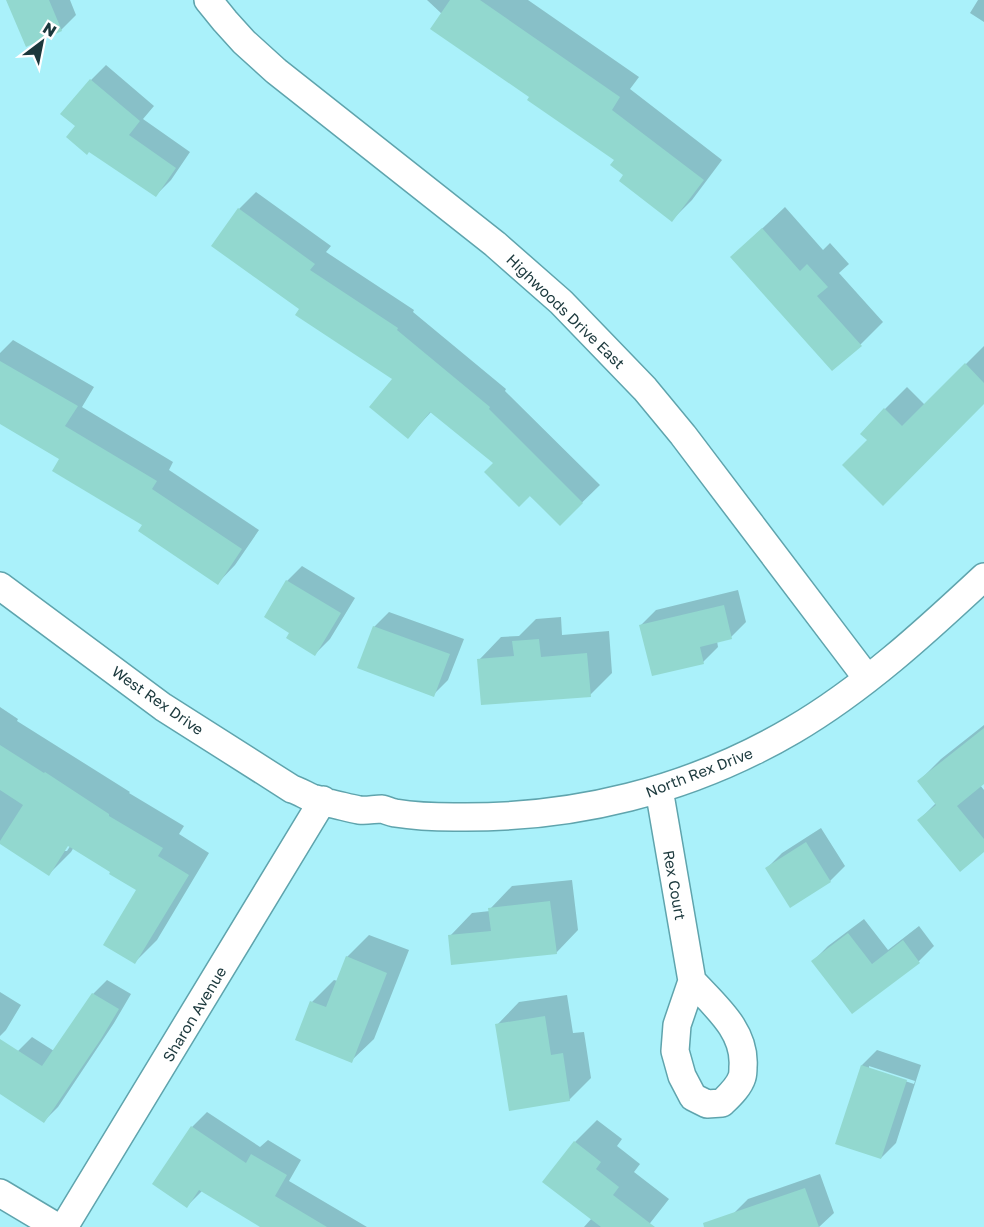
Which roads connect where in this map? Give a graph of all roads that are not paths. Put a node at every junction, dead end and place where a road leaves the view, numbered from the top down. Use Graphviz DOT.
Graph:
graph roads {
  1 [pos="207,0"];
  2 [pos="984,578"];
  3 [pos="0,586"];
  4 [pos="867,678"];
  5 [pos="658,789"];
  6 [pos="323,800"];
  7 [pos="692,981"];
  8 [pos="0,1193"];
  9 [pos="57,1227"];
  10 [pos="64,1227"];
  1 -- 4 [label="street, Highwoods Drive East"];
  2 -- 4 [label="street, North Rex Drive"];
  3 -- 6 [label="street, West Rex Drive"];
  4 -- 5 [label="street, North Rex Drive"];
  5 -- 6 [label="street, North Rex Drive"];
  5 -- 7 [label="street, Rex Court"];
  6 -- 10 [label="street, Sharon Avenue"];
  8 -- 9 [label="street"];
}
